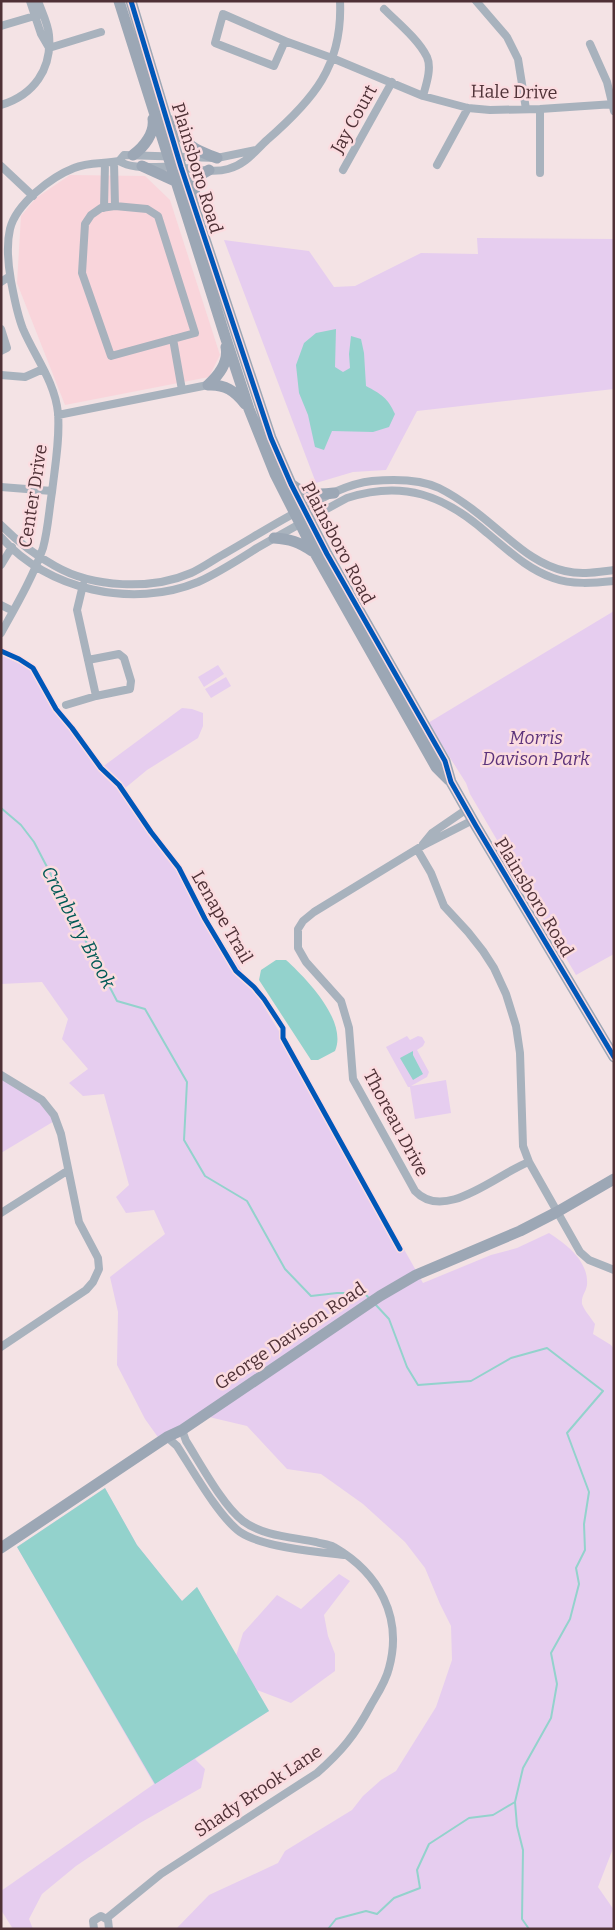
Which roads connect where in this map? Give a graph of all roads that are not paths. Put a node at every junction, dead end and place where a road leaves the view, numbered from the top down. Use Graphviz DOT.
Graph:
graph roads {
  1 [pos="30,1"];
  2 [pos="38,1"];
  3 [pos="119,1"];
  4 [pos="131,1"];
  5 [pos="340,1"];
  6 [pos="476,1"];
  7 [pos="384,9"];
  8 [pos="39,15"];
  9 [pos="1,26"];
  10 [pos="101,32"];
  11 [pos="285,41"];
  12 [pos="590,44"];
  13 [pos="49,48"];
  14 [pos="332,58"];
  15 [pos="392,82"];
  16 [pos="423,96"];
  17 [pos="161,97"];
  18 [pos="1,105"];
  19 [pos="151,107"];
  20 [pos="613,107"];
  21 [pos="468,108"];
  22 [pos="526,109"];
  23 [pos="540,109"];
  24 [pos="256,150"];
  25 [pos="133,155"];
  26 [pos="217,158"];
  27 [pos="117,161"];
  28 [pos="174,161"];
  29 [pos="105,163"];
  30 [pos="1,166"];
  31 [pos="142,166"];
  32 [pos="437,166"];
  33 [pos="210,170"];
  34 [pos="343,170"];
  35 [pos="540,173"];
  36 [pos="175,181"];
  37 [pos="32,196"];
  38 [pos="194,205"];
  39 [pos="115,206"];
  40 [pos="104,208"];
  41 [pos="10,276"];
  42 [pos="1,282"];
  43 [pos="1,329"];
  44 [pos="224,333"];
  45 [pos="172,339"];
  46 [pos="1,351"];
  47 [pos="43,369"];
  48 [pos="1,375"];
  49 [pos="208,385"];
  50 [pos="182,390"];
  51 [pos="249,409"];
  52 [pos="58,415"];
  53 [pos="291,484"];
  54 [pos="1,487"];
  55 [pos="52,491"];
  56 [pos="334,493"];
  57 [pos="301,516"];
  58 [pos="1,525"];
  59 [pos="1,537"];
  60 [pos="274,538"];
  61 [pos="12,547"];
  62 [pos="315,553"];
  63 [pos="40,556"];
  64 [pos="1,566"];
  65 [pos="36,566"];
  66 [pos="614,570"];
  67 [pos="85,578"];
  68 [pos="614,581"];
  69 [pos="82,588"];
  70 [pos="1,605"];
  71 [pos="13,611"];
  72 [pos="1,633"];
  73 [pos="88,660"];
  74 [pos="96,696"];
  75 [pos="66,704"];
  76 [pos="451,782"];
  77 [pos="467,809"];
  78 [pos="473,820"];
  79 [pos="419,847"];
  80 [pos="614,1057"];
  81 [pos="1,1075"];
  82 [pos="529,1162"];
  83 [pos="67,1170"];
  84 [pos="614,1179"];
  85 [pos="557,1212"];
  86 [pos="1,1213"];
  87 [pos="614,1270"];
  88 [pos="1,1347"];
  89 [pos="182,1430"];
  90 [pos="167,1437"];
  91 [pos="219,1492"];
  92 [pos="211,1497"];
  93 [pos="281,1536"];
  94 [pos="280,1545"];
  95 [pos="1,1548"];
  96 [pos="347,1556"];
  97 [pos="107,1918"];
  98 [pos="94,1929"];
  99 [pos="109,1929"];
  1 -- 8 [label="street"];
  2 -- 8 [label="street"];
  3 -- 19 [label="street, Plainsboro Road"];
  4 -- 17 [label="street, Plainsboro Road"];
  5 -- 14 [label="street"];
  6 -- 22 [label="street"];
  7 -- 16 [label="street"];
  8 -- 9 [label="street"];
  8 -- 13 [label="street"];
  10 -- 13 [label="street"];
  11 -- 11 [label="street, Hale Drive"];
  11 -- 14 [label="street, Hale Drive"];
  12 -- 20 [label="street"];
  13 -- 18 [label="street"];
  14 -- 15 [label="street, Hale Drive"];
  14 -- 24 [label="street"];
  15 -- 16 [label="street, Hale Drive"];
  15 -- 34 [label="street, Jay Court"];
  16 -- 21 [label="street, Hale Drive"];
  17 -- 26 [label="street"];
  17 -- 28 [label="street, Plainsboro Road"];
  19 -- 25 [label="street"];
  19 -- 28 [label="street, Plainsboro Road"];
  20 -- 23 [label="street, Hale Drive"];
  21 -- 22 [label="street, Hale Drive"];
  21 -- 32 [label="street"];
  22 -- 23 [label="street, Hale Drive"];
  23 -- 35 [label="street"];
  24 -- 26 [label="street"];
  24 -- 33 [label="street"];
  25 -- 27 [label="street, Center Drive"];
  25 -- 28 [label="street, Center Drive"];
  26 -- 28 [label="street"];
  27 -- 29 [label="street, Center Drive"];
  27 -- 31 [label="street, Center Drive"];
  27 -- 39 [label="street"];
  28 -- 31 [label="street, Center Drive"];
  28 -- 33 [label="street"];
  28 -- 36 [label="street, Plainsboro Road"];
  28 -- 38 [label="street, Plainsboro Road"];
  29 -- 37 [label="street, Center Drive"];
  29 -- 40 [label="street"];
  30 -- 37 [label="street"];
  31 -- 36 [label="street"];
  33 -- 38 [label="street"];
  36 -- 44 [label="street, Plainsboro Road"];
  37 -- 41 [label="street, Center Drive"];
  38 -- 53 [label="street, Plainsboro Road"];
  39 -- 40 [label="street"];
  39 -- 45 [label="street"];
  40 -- 45 [label="street"];
  41 -- 42 [label="street"];
  41 -- 47 [label="street, Center Drive"];
  43 -- 46 [label="street"];
  44 -- 49 [label="street"];
  44 -- 51 [label="street, Plainsboro Road"];
  45 -- 50 [label="street"];
  47 -- 48 [label="street"];
  47 -- 52 [label="street, Center Drive"];
  49 -- 50 [label="street"];
  49 -- 51 [label="street"];
  50 -- 52 [label="street"];
  51 -- 57 [label="street, Plainsboro Road"];
  52 -- 55 [label="street, Center Drive"];
  53 -- 56 [label="street"];
  53 -- 57 [label="street, Plainsboro Road"];
  54 -- 55 [label="street"];
  55 -- 63 [label="street, Center Drive"];
  56 -- 57 [label="street"];
  56 -- 66 [label="street"];
  57 -- 60 [label="street"];
  57 -- 62 [label="street, Plainsboro Road"];
  57 -- 67 [label="street"];
  57 -- 68 [label="street"];
  57 -- 76 [label="street, Plainsboro Road"];
  58 -- 63 [label="street"];
  59 -- 61 [label="street"];
  60 -- 62 [label="street"];
  60 -- 69 [label="street"];
  61 -- 64 [label="street"];
  61 -- 65 [label="street"];
  62 -- 76 [label="street, Plainsboro Road"];
  63 -- 65 [label="street, Center Drive"];
  63 -- 67 [label="street"];
  65 -- 69 [label="street"];
  65 -- 71 [label="street, Center Drive"];
  67 -- 69 [label="street"];
  69 -- 73 [label="street"];
  70 -- 71 [label="street"];
  71 -- 72 [label="street, Center Drive"];
  73 -- 74 [label="street"];
  73 -- 74 [label="street"];
  74 -- 75 [label="street"];
  76 -- 77 [label="street, Plainsboro Road"];
  77 -- 78 [label="street, Plainsboro Road"];
  77 -- 79 [label="street, Thoreau Drive"];
  78 -- 79 [label="street, Thoreau Drive"];
  78 -- 80 [label="street, Plainsboro Road"];
  79 -- 82 [label="street"];
  79 -- 82 [label="street, Thoreau Drive"];
  81 -- 83 [label="street"];
  82 -- 85 [label="street"];
  83 -- 86 [label="street"];
  83 -- 88 [label="street"];
  84 -- 85 [label="street, George Davison Road"];
  85 -- 87 [label="street"];
  85 -- 89 [label="street, George Davison Road"];
  89 -- 90 [label="street, George Davison Road"];
  89 -- 91 [label="street, Shady Brook Lane"];
  90 -- 92 [label="street"];
  90 -- 95 [label="street, George Davison Road"];
  91 -- 92 [label="street"];
  91 -- 93 [label="street, Shady Brook Lane"];
  92 -- 94 [label="street"];
  93 -- 94 [label="street"];
  93 -- 96 [label="street, Shady Brook Lane"];
  94 -- 96 [label="street"];
  96 -- 97 [label="street, Shady Brook Lane"];
  97 -- 98 [label="street, Shady Brook Lane"];
  97 -- 99 [label="street"];
}
